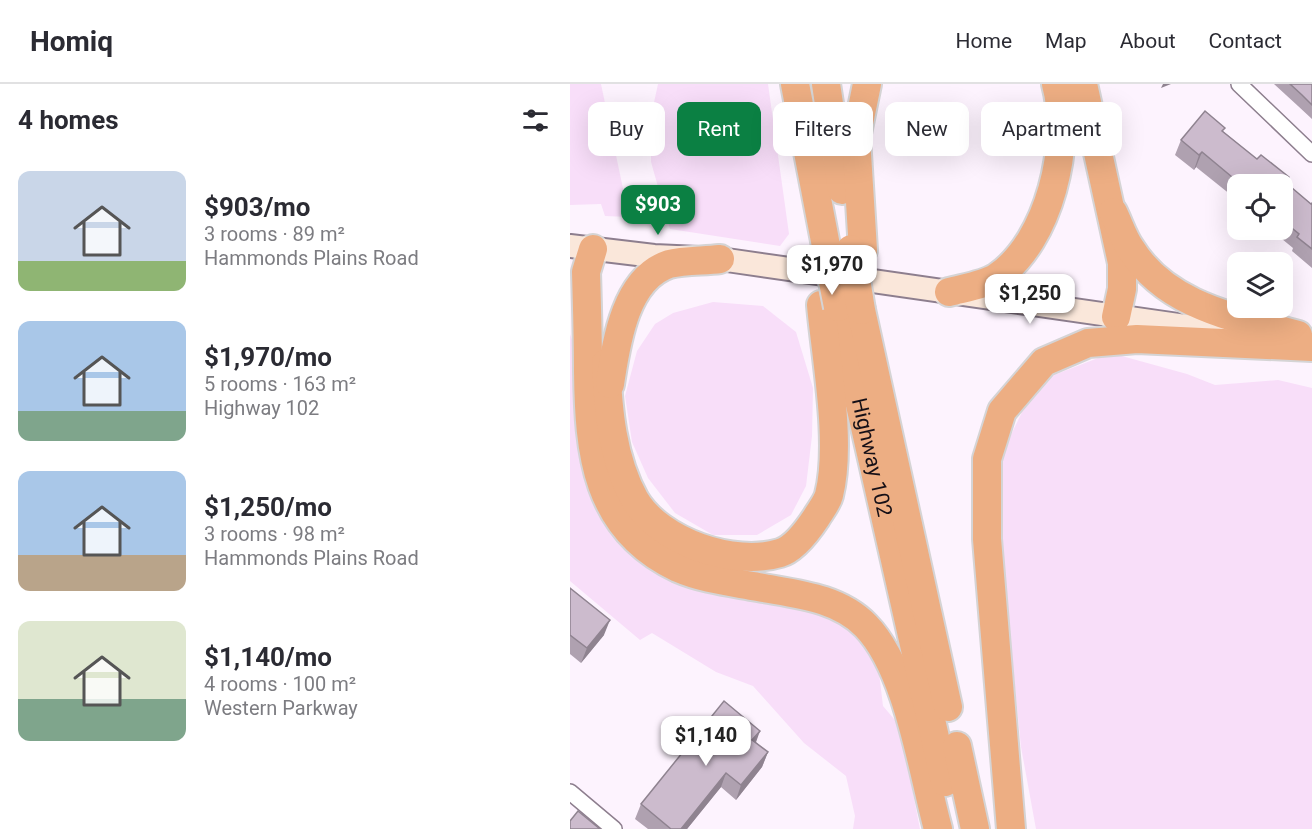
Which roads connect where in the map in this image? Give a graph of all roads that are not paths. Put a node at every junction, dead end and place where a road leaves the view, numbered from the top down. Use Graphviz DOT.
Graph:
graph roads {
  1 [pos="787,84"];
  2 [pos="795,84"];
  3 [pos="826,84"];
  4 [pos="867,84"];
  5 [pos="1056,84"];
  6 [pos="1083,84"];
  7 [pos="1239,84"];
  8 [pos="1312,154"];
  9 [pos="1113,212"];
  10 [pos="837,247"];
  11 [pos="581,248"];
  12 [pos="720,259"];
  13 [pos="949,292"];
  14 [pos="570,303"];
  15 [pos="848,308"];
  16 [pos="1116,317"];
  17 [pos="1312,343"];
  18 [pos="588,350"];
  19 [pos="608,398"];
  20 [pos="570,792"];
  21 [pos="614,829"];
  22 [pos="938,829"];
  23 [pos="956,829"];
  24 [pos="975,829"];
  25 [pos="1011,829"];
  1 -- 10 [label="highway"];
  2 -- 10 [label="highway, Highway 102"];
  3 -- 10 [label="highway, Highway 102"];
  4 -- 10 [label="highway"];
  5 -- 13 [label="highway"];
  6 -- 9 [label="highway"];
  7 -- 8 [label="street"];
  9 -- 16 [label="highway"];
  9 -- 17 [label="highway"];
  10 -- 15 [label="highway, Highway 102, bridge"];
  10 -- 15 [label="highway"];
  11 -- 12 [label="main road"];
  11 -- 18 [label="highway"];
  11 -- 19 [label="highway"];
  12 -- 13 [label="main road"];
  12 -- 19 [label="highway"];
  13 -- 16 [label="main road"];
  14 -- 18 [label="highway"];
  15 -- 19 [label="highway"];
  15 -- 23 [label="highway, Highway 102"];
  15 -- 24 [label="highway, Highway 102"];
  16 -- 17 [label="main road"];
  17 -- 25 [label="highway"];
  18 -- 22 [label="highway"];
  20 -- 21 [label="street"];
}
